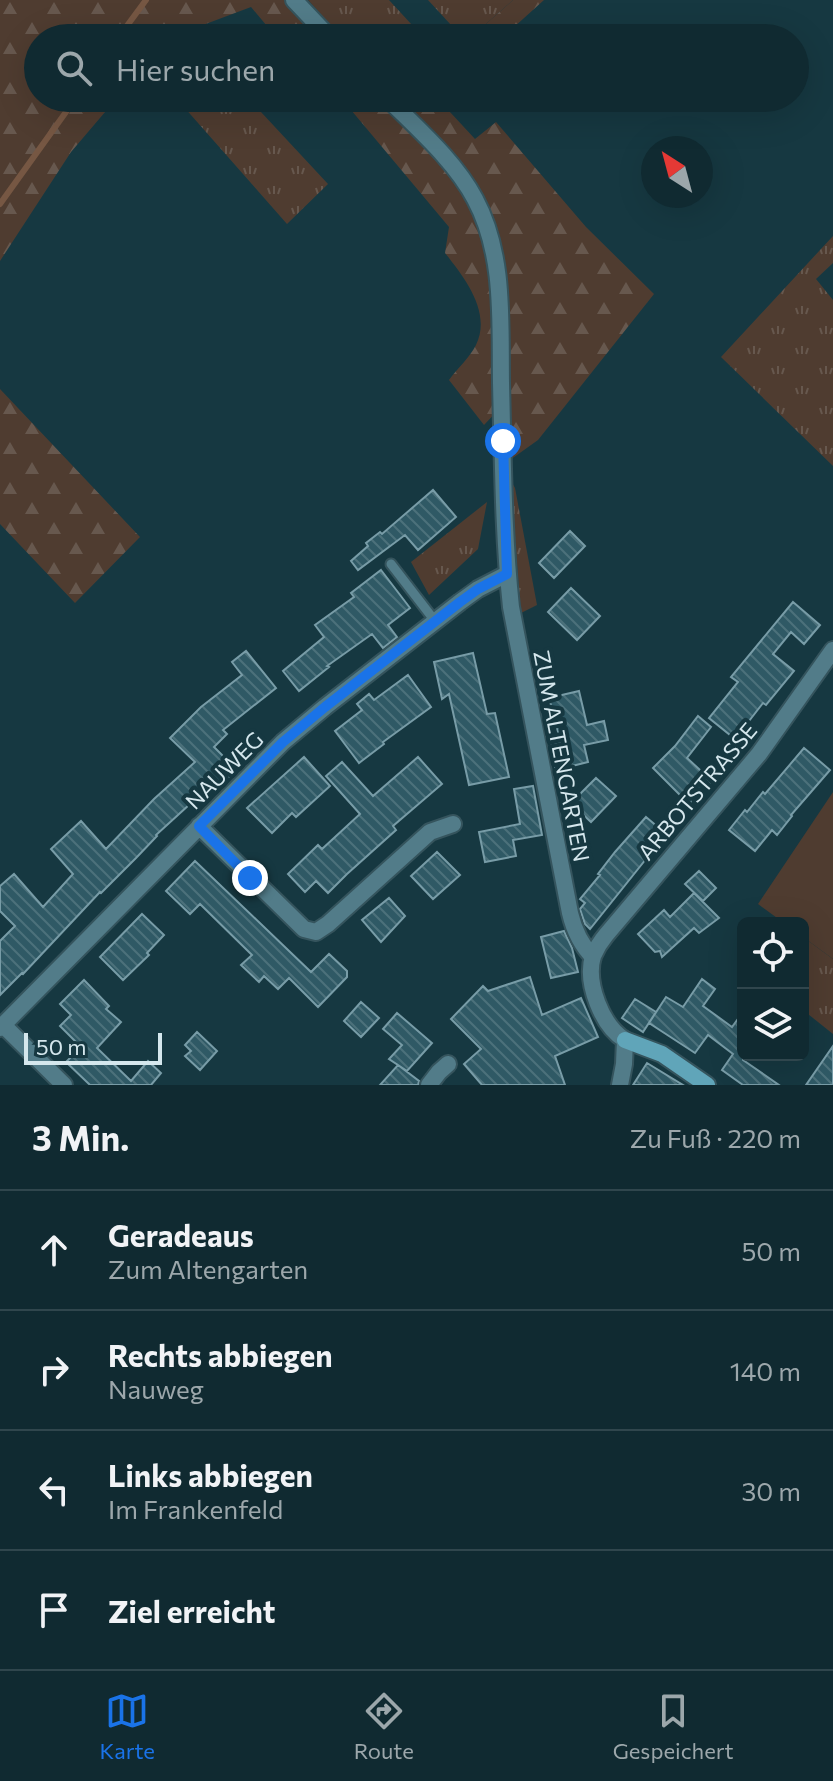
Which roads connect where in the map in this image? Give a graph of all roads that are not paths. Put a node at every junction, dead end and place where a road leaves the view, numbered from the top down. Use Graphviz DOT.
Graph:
graph roads {
  1 [pos="294,0"];
  2 [pos="317,24"];
  3 [pos="400,112"];
  4 [pos="391,564"];
  5 [pos="507,574"];
  6 [pos="435,621"];
  7 [pos="833,650"];
  8 [pos="453,824"];
  9 [pos="199,826"];
  10 [pos="593,957"];
  11 [pos="1,1027"];
  12 [pos="625,1040"];
  13 [pos="448,1064"];
  14 [pos="64,1085"];
  15 [pos="429,1085"];
  16 [pos="620,1085"];
  17 [pos="707,1085"];
  1 -- 2 [label="street"];
  3 -- 5 [label="street, ZUM ALTENGARTEN"];
  4 -- 6 [label="lane"];
  5 -- 6 [label="street, NAUWEG"];
  5 -- 10 [label="street, ZUM ALTENGARTEN"];
  6 -- 9 [label="street, NAUWEG"];
  7 -- 10 [label="street, ARBOTSTRASSE"];
  8 -- 9 [label="street"];
  9 -- 11 [label="street, NAUWEG"];
  10 -- 12 [label="street, ZUM ALTENGARTEN"];
  11 -- 14 [label="street"];
  12 -- 16 [label="street"];
  12 -- 17 [label="main road"];
  13 -- 15 [label="street"];
}
